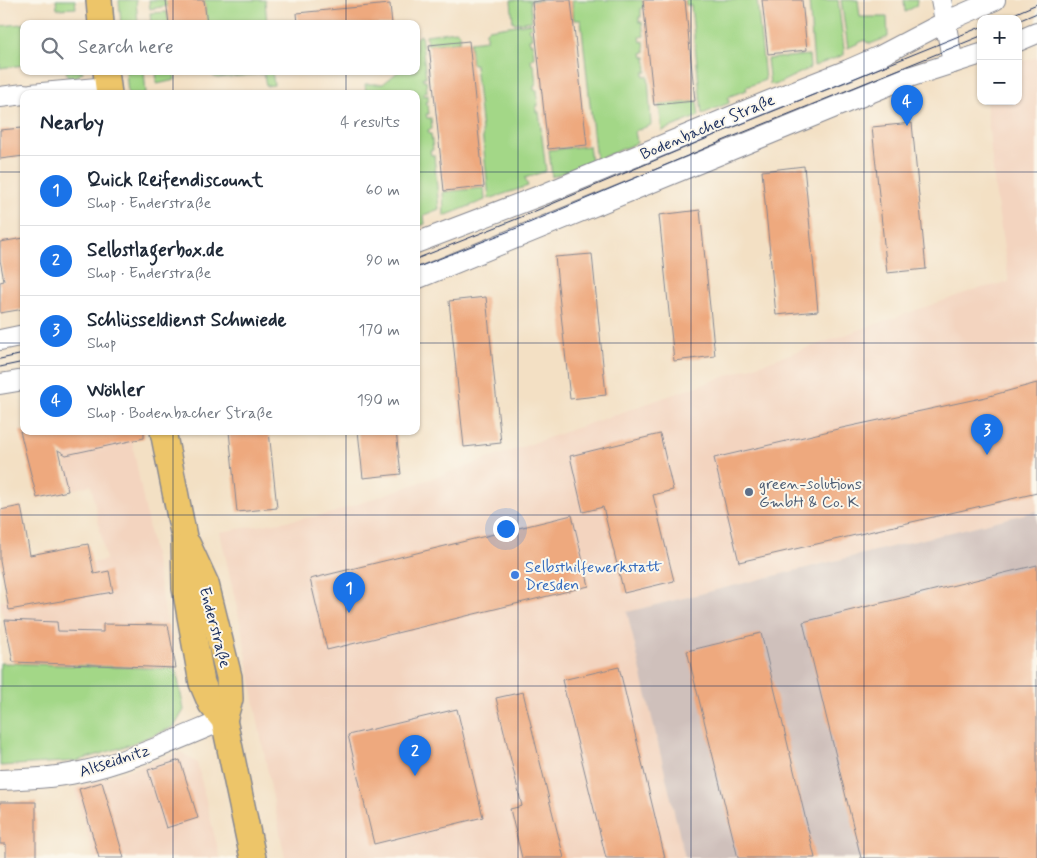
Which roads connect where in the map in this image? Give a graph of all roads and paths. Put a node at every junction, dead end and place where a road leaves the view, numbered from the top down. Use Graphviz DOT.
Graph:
graph roads {
  1 [pos="99,0"];
  2 [pos="941,0"];
  3 [pos="995,0"];
  4 [pos="102,20"];
  5 [pos="945,22"];
  6 [pos="1037,33"];
  7 [pos="1022,39"];
  8 [pos="977,55"];
  9 [pos="952,63"];
  10 [pos="108,84"];
  11 [pos="62,90"];
  12 [pos="20,94"];
  13 [pos="0,97"];
  14 [pos="420,241"];
  15 [pos="420,277"];
  16 [pos="20,336"];
  17 [pos="0,340"];
  18 [pos="20,381"];
  19 [pos="0,384"];
  20 [pos="164,435"];
  21 [pos="224,720"];
  22 [pos="0,780"];
  23 [pos="253,858"];
  1 -- 4 [label="main road"];
  2 -- 5 [label="street"];
  3 -- 5 [label="street, Bodenbacher Straße"];
  5 -- 9 [label="street"];
  5 -- 14 [label="street, Bodenbacher Straße"];
  6 -- 7 [label="street"];
  8 -- 9 [label="street, Bodenbacher Straße"];
  9 -- 15 [label="street, Bodenbacher Straße"];
  10 -- 11 [label="street"];
  12 -- 13 [label="street"];
  16 -- 17 [label="street"];
  18 -- 19 [label="street"];
  20 -- 21 [label="main road, Enderstraße"];
  21 -- 22 [label="street, Altseidnitz"];
  21 -- 23 [label="main road, Enderstraße"];
}
